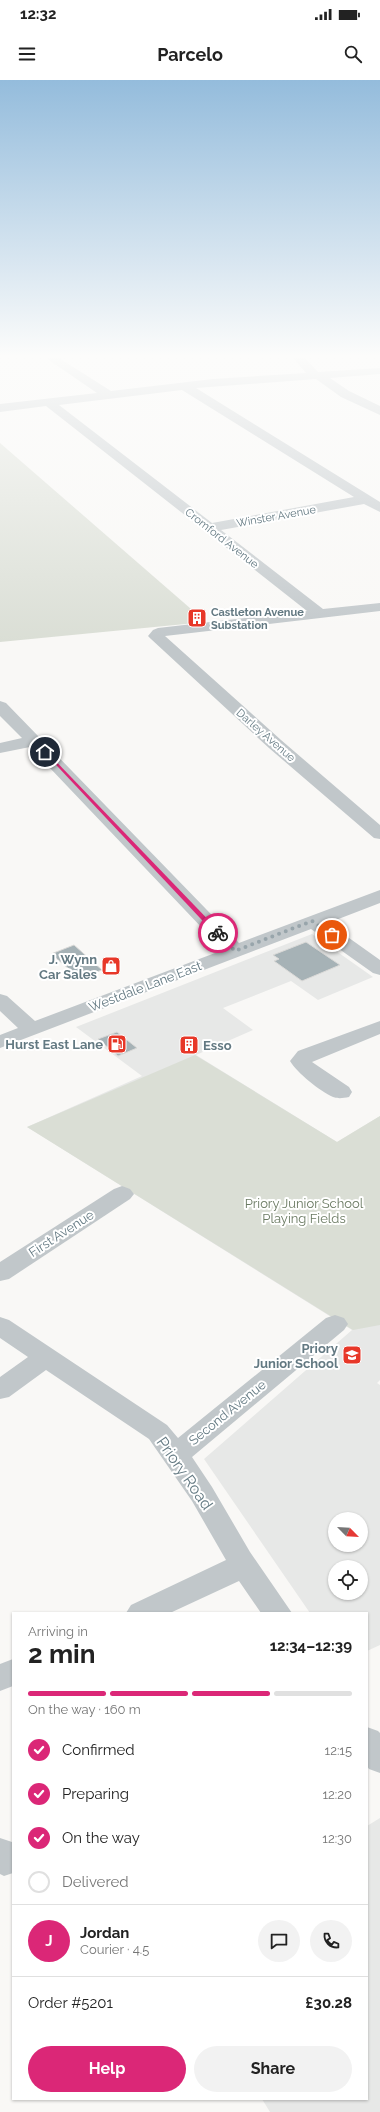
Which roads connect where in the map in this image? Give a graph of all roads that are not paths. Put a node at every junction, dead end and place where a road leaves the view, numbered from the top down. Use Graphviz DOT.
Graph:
graph roads {
  1 [pos="112,453"];
  2 [pos="292,453"];
  3 [pos="367,499"];
  4 [pos="380,508"];
  5 [pos="208,528"];
  6 [pos="380,607"];
  7 [pos="320,614"];
  8 [pos="0,706"];
  9 [pos="34,741"];
  10 [pos="0,748"];
  11 [pos="380,834"];
  12 [pos="380,896"];
  13 [pos="312,921"];
  14 [pos="235,951"];
  15 [pos="380,969"];
  16 [pos="0,1000"];
  17 [pos="380,1027"];
  18 [pos="32,1030"];
  19 [pos="0,1042"];
  20 [pos="341,1092"];
  21 [pos="122,1194"];
  22 [pos="0,1273"];
  23 [pos="335,1324"];
  24 [pos="0,1326"];
  25 [pos="46,1357"];
  26 [pos="0,1390"];
  27 [pos="176,1455"];
  28 [pos="240,1560"];
  29 [pos="143,1612"];
  30 [pos="276,1612"];
  31 [pos="12,1672"];
  32 [pos="0,1678"];
  33 [pos="368,1741"];
  34 [pos="380,1759"];
  1 -- 5 [label="street, Cromford Avenue"];
  2 -- 3 [label="street"];
  3 -- 4 [label="street"];
  3 -- 5 [label="street, Winster Avenue"];
  5 -- 7 [label="street, Cromford Avenue"];
  6 -- 7 [label="street"];
  7 -- 11 [label="street, Darley Avenue"];
  8 -- 9 [label="street"];
  9 -- 10 [label="street"];
  9 -- 14 [label="street"];
  12 -- 13 [label="street, Westdale Lane East"];
  13 -- 14 [label="street, Westdale Lane East"];
  13 -- 15 [label="street"];
  14 -- 18 [label="street, Westdale Lane East"];
  16 -- 18 [label="street"];
  17 -- 20 [label="street"];
  18 -- 19 [label="street, Westdale Lane East"];
  21 -- 22 [label="street, First Avenue"];
  23 -- 27 [label="street, Second Avenue"];
  24 -- 25 [label="street, Priory Road"];
  25 -- 26 [label="street"];
  25 -- 27 [label="street, Priory Road"];
  27 -- 28 [label="street, Priory Road"];
  28 -- 29 [label="street"];
  28 -- 30 [label="street, Priory Road"];
  31 -- 32 [label="street"];
  33 -- 34 [label="street"];
}
